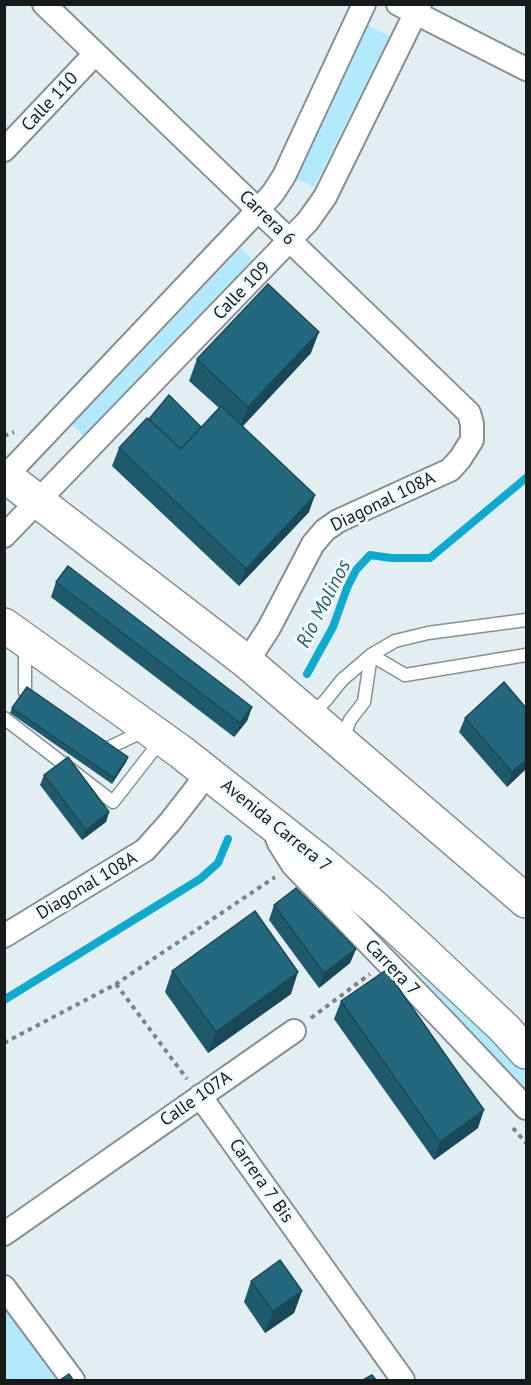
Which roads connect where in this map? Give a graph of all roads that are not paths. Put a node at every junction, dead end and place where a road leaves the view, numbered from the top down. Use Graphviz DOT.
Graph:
graph roads {
  1 [pos="44,4"];
  2 [pos="364,4"];
  3 [pos="411,7"];
  4 [pos="95,54"];
  5 [pos="526,69"];
  6 [pos="4,150"];
  7 [pos="258,210"];
  8 [pos="290,241"];
  9 [pos="472,440"];
  10 [pos="5,476"];
  11 [pos="39,501"];
  12 [pos="4,536"];
  13 [pos="526,620"];
  14 [pos="14,632"];
  15 [pos="371,655"];
  16 [pos="526,655"];
  17 [pos="246,662"];
  18 [pos="25,692"];
  19 [pos="310,716"];
  20 [pos="4,718"];
  21 [pos="156,734"];
  22 [pos="341,742"];
  23 [pos="106,748"];
  24 [pos="207,771"];
  25 [pos="270,821"];
  26 [pos="526,901"];
  27 [pos="4,936"];
  28 [pos="294,1031"];
  29 [pos="526,1052"];
  30 [pos="200,1096"];
  31 [pos="526,1108"];
  32 [pos="4,1234"];
  33 [pos="4,1287"];
  34 [pos="74,1380"];
  35 [pos="403,1380"];
  1 -- 4 [label="street, Carrera 6"];
  2 -- 7 [label="street"];
  3 -- 5 [label="street"];
  3 -- 8 [label="street, Calle 109"];
  4 -- 6 [label="street, Calle 110"];
  4 -- 7 [label="street, Carrera 6"];
  7 -- 8 [label="street, Carrera 6"];
  7 -- 10 [label="street"];
  8 -- 9 [label="street, Carrera 6"];
  8 -- 11 [label="street, Calle 109"];
  9 -- 17 [label="street, Diagonal 108A"];
  10 -- 11 [label="main road"];
  11 -- 12 [label="street, Calle 109"];
  11 -- 17 [label="main road"];
  13 -- 15 [label="lane"];
  14 -- 18 [label="lane"];
  14 -- 21 [label="main road, Avenida Carrera 7"];
  15 -- 16 [label="lane"];
  15 -- 19 [label="lane"];
  15 -- 22 [label="lane"];
  17 -- 19 [label="main road"];
  19 -- 22 [label="main road"];
  20 -- 21 [label="lane"];
  21 -- 23 [label="lane"];
  21 -- 24 [label="main road, Avenida Carrera 7"];
  22 -- 26 [label="main road"];
  24 -- 25 [label="main road, Avenida Carrera 7"];
  24 -- 27 [label="street, Diagonal 108A"];
  25 -- 29 [label="main road, Avenida Carrera 7"];
  25 -- 31 [label="street, Carrera 7"];
  28 -- 30 [label="street, Calle 107A"];
  30 -- 32 [label="street, Calle 107A"];
  30 -- 35 [label="street, Carrera 7 Bis"];
  33 -- 34 [label="street"];
}
